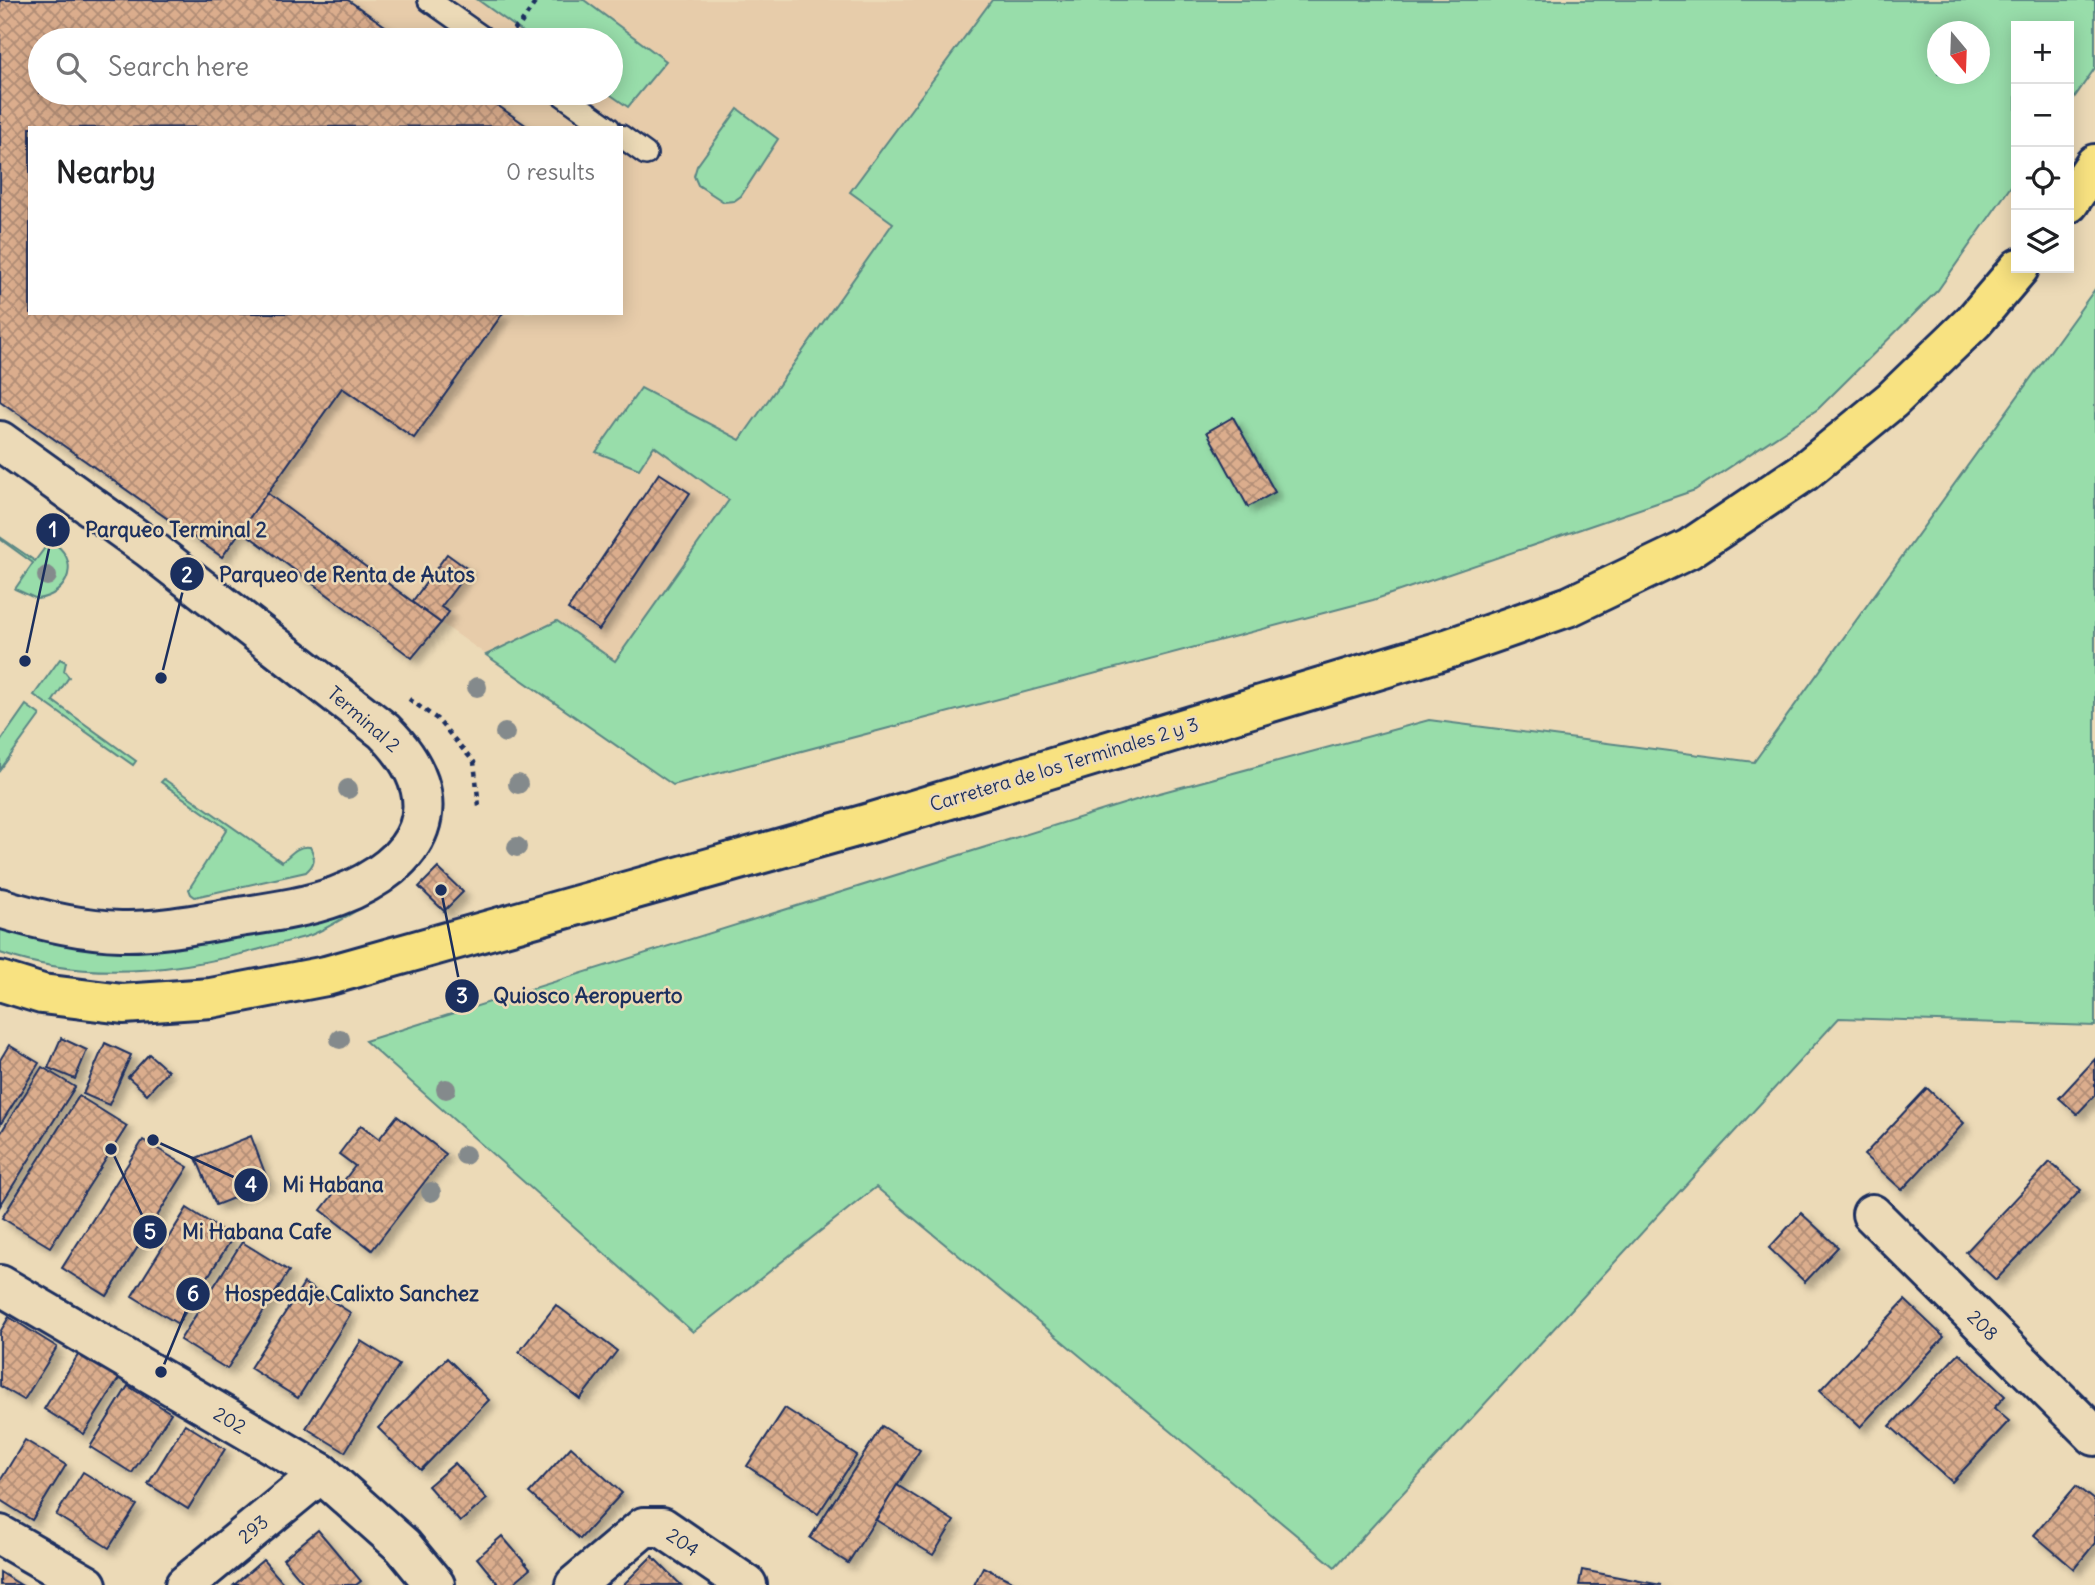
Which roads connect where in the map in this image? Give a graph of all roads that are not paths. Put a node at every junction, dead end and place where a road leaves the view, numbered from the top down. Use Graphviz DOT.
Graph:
graph roads {
  1 [pos="429,0"];
  2 [pos="469,28"];
  3 [pos="577,105"];
  4 [pos="607,126"];
  5 [pos="623,137"];
  6 [pos="646,154"];
  7 [pos="2095,164"];
  8 [pos="2074,196"];
  9 [pos="2015,273"];
  10 [pos="0,440"];
  11 [pos="0,908"];
  12 [pos="0,981"];
  13 [pos="1872,1214"];
  14 [pos="0,1285"];
  15 [pos="2095,1436"];
  16 [pos="321,1473"];
  17 [pos="0,1535"];
  18 [pos="87,1585"];
  19 [pos="186,1585"];
  20 [pos="435,1585"];
  21 [pos="575,1585"];
  22 [pos="747,1585"];
  1 -- 2 [label="lane"];
  3 -- 4 [label="lane"];
  5 -- 6 [label="lane"];
  7 -- 8 [label="main road"];
  9 -- 12 [label="main road, Carretera de los Terminales 2 y 3"];
  10 -- 11 [label="street, Terminal 2"];
  13 -- 15 [label="street, 208"];
  14 -- 16 [label="street, 202"];
  16 -- 19 [label="street, 293"];
  16 -- 20 [label="street, 202"];
  17 -- 18 [label="street"];
  21 -- 22 [label="street, 204"];
}
